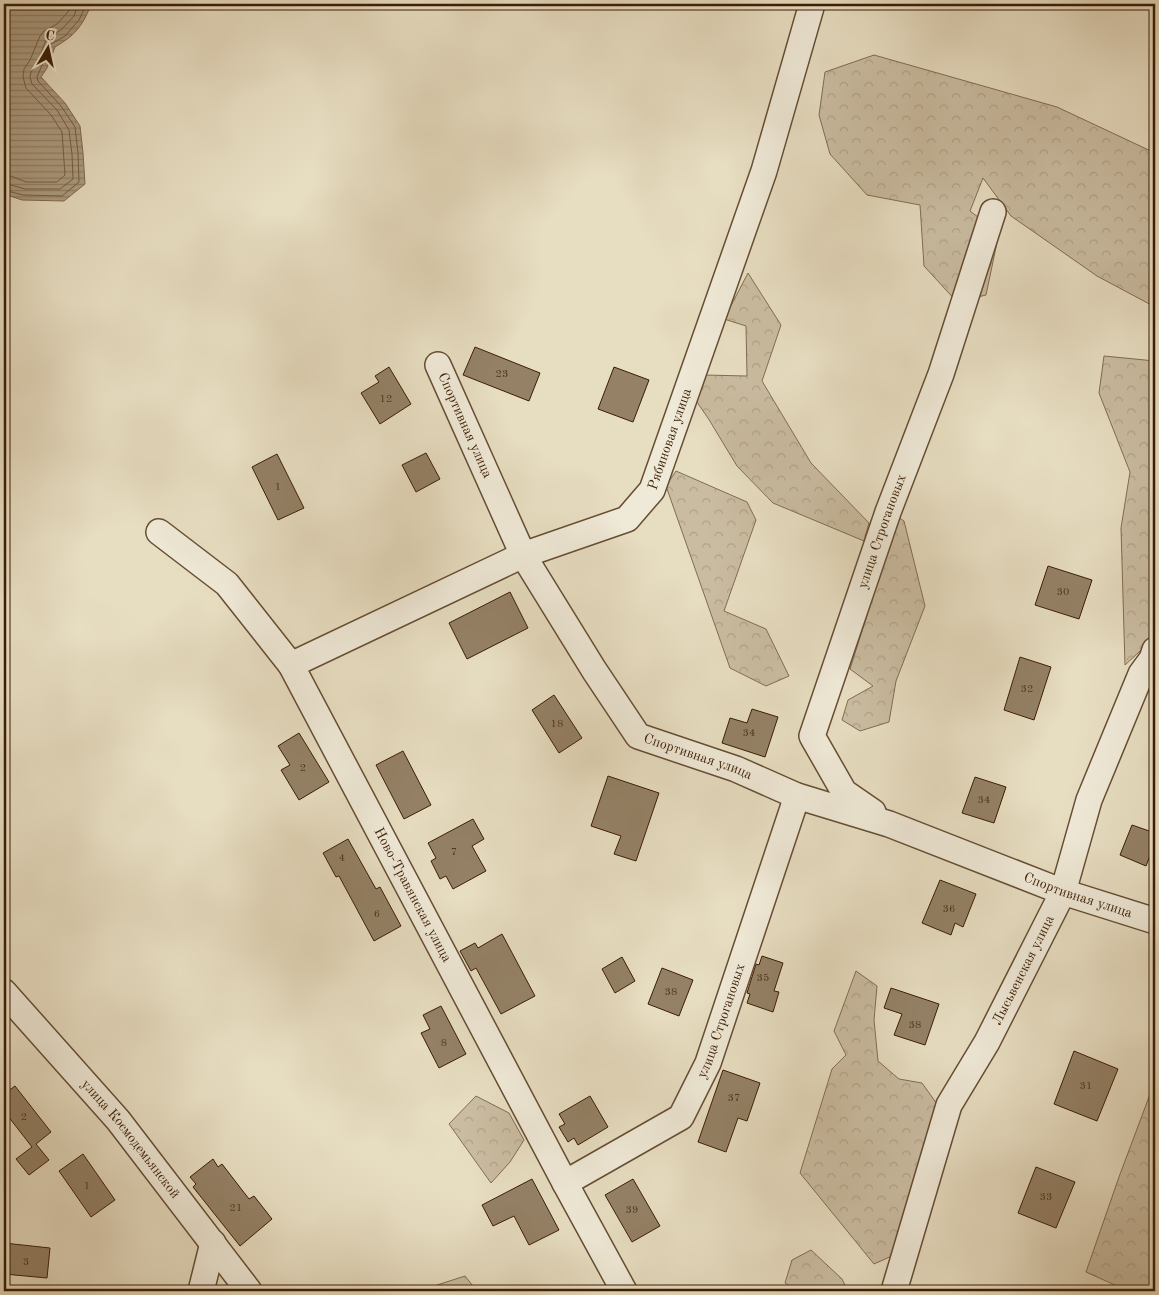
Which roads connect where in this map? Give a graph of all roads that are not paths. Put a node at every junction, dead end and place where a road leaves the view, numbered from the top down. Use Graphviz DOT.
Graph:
graph roads {
  1 [pos="812,4"];
  2 [pos="993,212"];
  3 [pos="438,365"];
  4 [pos="159,532"];
  5 [pos="523,555"];
  6 [pos="1155,650"];
  7 [pos="291,665"];
  8 [pos="797,796"];
  9 [pos="889,824"];
  10 [pos="1063,892"];
  11 [pos="1155,921"];
  12 [pos="4,992"];
  13 [pos="565,1183"];
  14 [pos="213,1243"];
  15 [pos="201,1291"];
  16 [pos="250,1291"];
  17 [pos="624,1291"];
  18 [pos="894,1291"];
  1 -- 5 [label="street, Рябиновая улица"];
  2 -- 9 [label="street, улица Строгановых"];
  3 -- 5 [label="street, Спортивная улица"];
  4 -- 7 [label="street, Ново-Травянская улица"];
  5 -- 7 [label="street, Рябиновая улица"];
  5 -- 8 [label="street, Спортивная улица"];
  6 -- 10 [label="street, Лысьвенская улица"];
  7 -- 13 [label="street, Ново-Травянская улица"];
  8 -- 9 [label="street, Спортивная улица"];
  8 -- 13 [label="street, улица Строгановых"];
  9 -- 10 [label="street, Спортивная улица"];
  10 -- 11 [label="street, Спортивная улица"];
  10 -- 18 [label="street, Лысьвенская улица"];
  12 -- 14 [label="street, улица Космодемьянской"];
  13 -- 17 [label="street, Ново-Травянская улица"];
  14 -- 15 [label="street"];
  14 -- 16 [label="street, улица Космодемьянской"];
}
